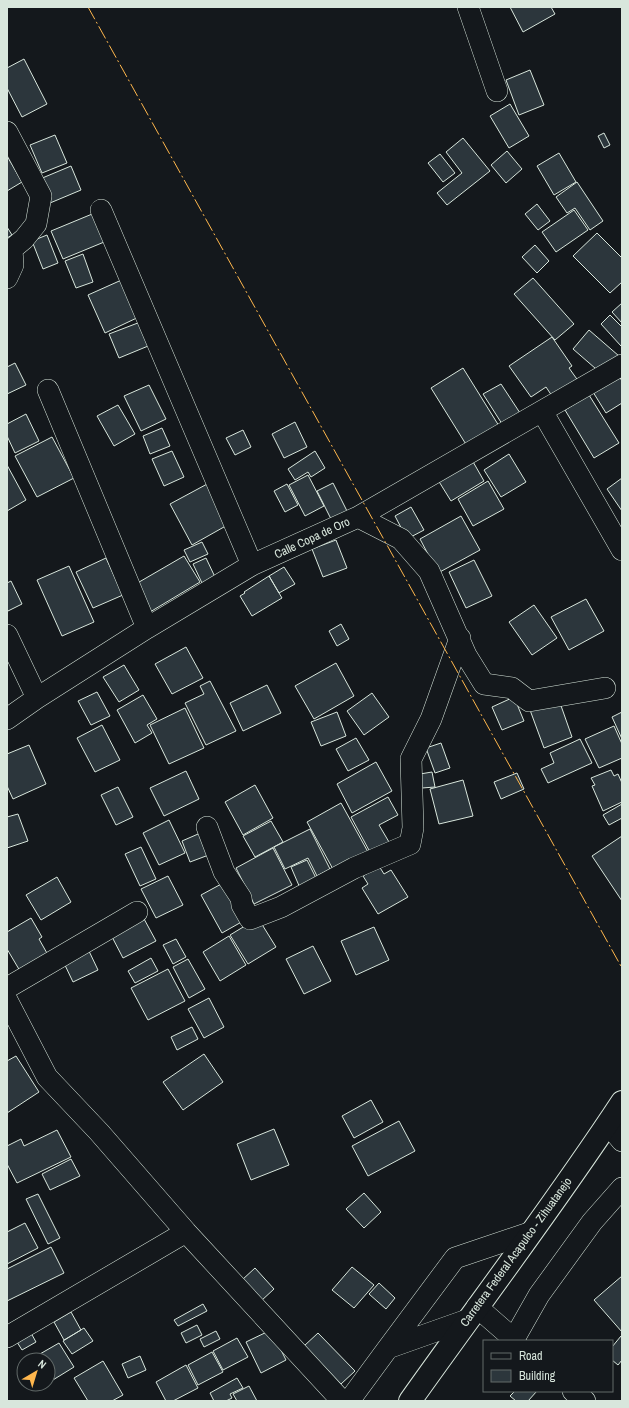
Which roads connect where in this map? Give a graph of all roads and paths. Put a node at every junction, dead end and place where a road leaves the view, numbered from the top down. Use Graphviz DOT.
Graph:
graph roads {
  1 [pos="468,7"];
  2 [pos="497,91"];
  3 [pos="7,132"];
  4 [pos="101,210"];
  5 [pos="7,278"];
  6 [pos="622,365"];
  7 [pos="48,390"];
  8 [pos="542,411"];
  9 [pos="358,517"];
  10 [pos="622,550"];
  11 [pos="252,565"];
  12 [pos="147,628"];
  13 [pos="7,635"];
  14 [pos="460,638"];
  15 [pos="605,688"];
  16 [pos="37,698"];
  17 [pos="7,719"];
  18 [pos="207,827"];
  19 [pos="137,912"];
  20 [pos="7,988"];
  21 [pos="7,1000"];
  22 [pos="622,1102"];
  23 [pos="608,1124"];
  24 [pos="622,1141"];
  25 [pos="622,1188"];
  26 [pos="186,1232"];
  27 [pos="532,1232"];
  28 [pos="472,1313"];
  29 [pos="9,1332"];
  30 [pos="515,1340"];
  31 [pos="388,1348"];
  32 [pos="574,1392"];
  33 [pos="342,1401"];
  34 [pos="349,1401"];
  35 [pos="410,1401"];
  36 [pos="585,1401"];
  1 -- 2 [label="street"];
  3 -- 5 [label="street"];
  4 -- 11 [label="street"];
  6 -- 8 [label="street, Calle Copa de Oro"];
  7 -- 12 [label="street"];
  8 -- 9 [label="street, Calle Copa de Oro"];
  8 -- 10 [label="street"];
  9 -- 11 [label="street, Calle Copa de Oro"];
  9 -- 14 [label="street"];
  11 -- 12 [label="street, Calle Copa de Oro"];
  12 -- 16 [label="street, Calle Copa de Oro"];
  13 -- 16 [label="street"];
  14 -- 15 [label="street"];
  14 -- 18 [label="street"];
  16 -- 17 [label="street, Calle Copa de Oro"];
  19 -- 20 [label="street"];
  21 -- 26 [label="street"];
  22 -- 23 [label="main road, Carretera Federal Acapulco - Zihuatanejo"];
  23 -- 24 [label="street"];
  23 -- 27 [label="main road, Carretera Federal Acapulco - Zihuatanejo"];
  25 -- 30 [label="street"];
  26 -- 29 [label="street"];
  26 -- 33 [label="street"];
  27 -- 28 [label="main road, Carretera Federal Acapulco - Zihuatanejo"];
  27 -- 31 [label="street"];
  28 -- 30 [label="street"];
  28 -- 31 [label="street"];
  28 -- 35 [label="main road, Carretera Federal Acapulco - Zihuatanejo"];
  31 -- 34 [label="street"];
  32 -- 36 [label="street"];
}
